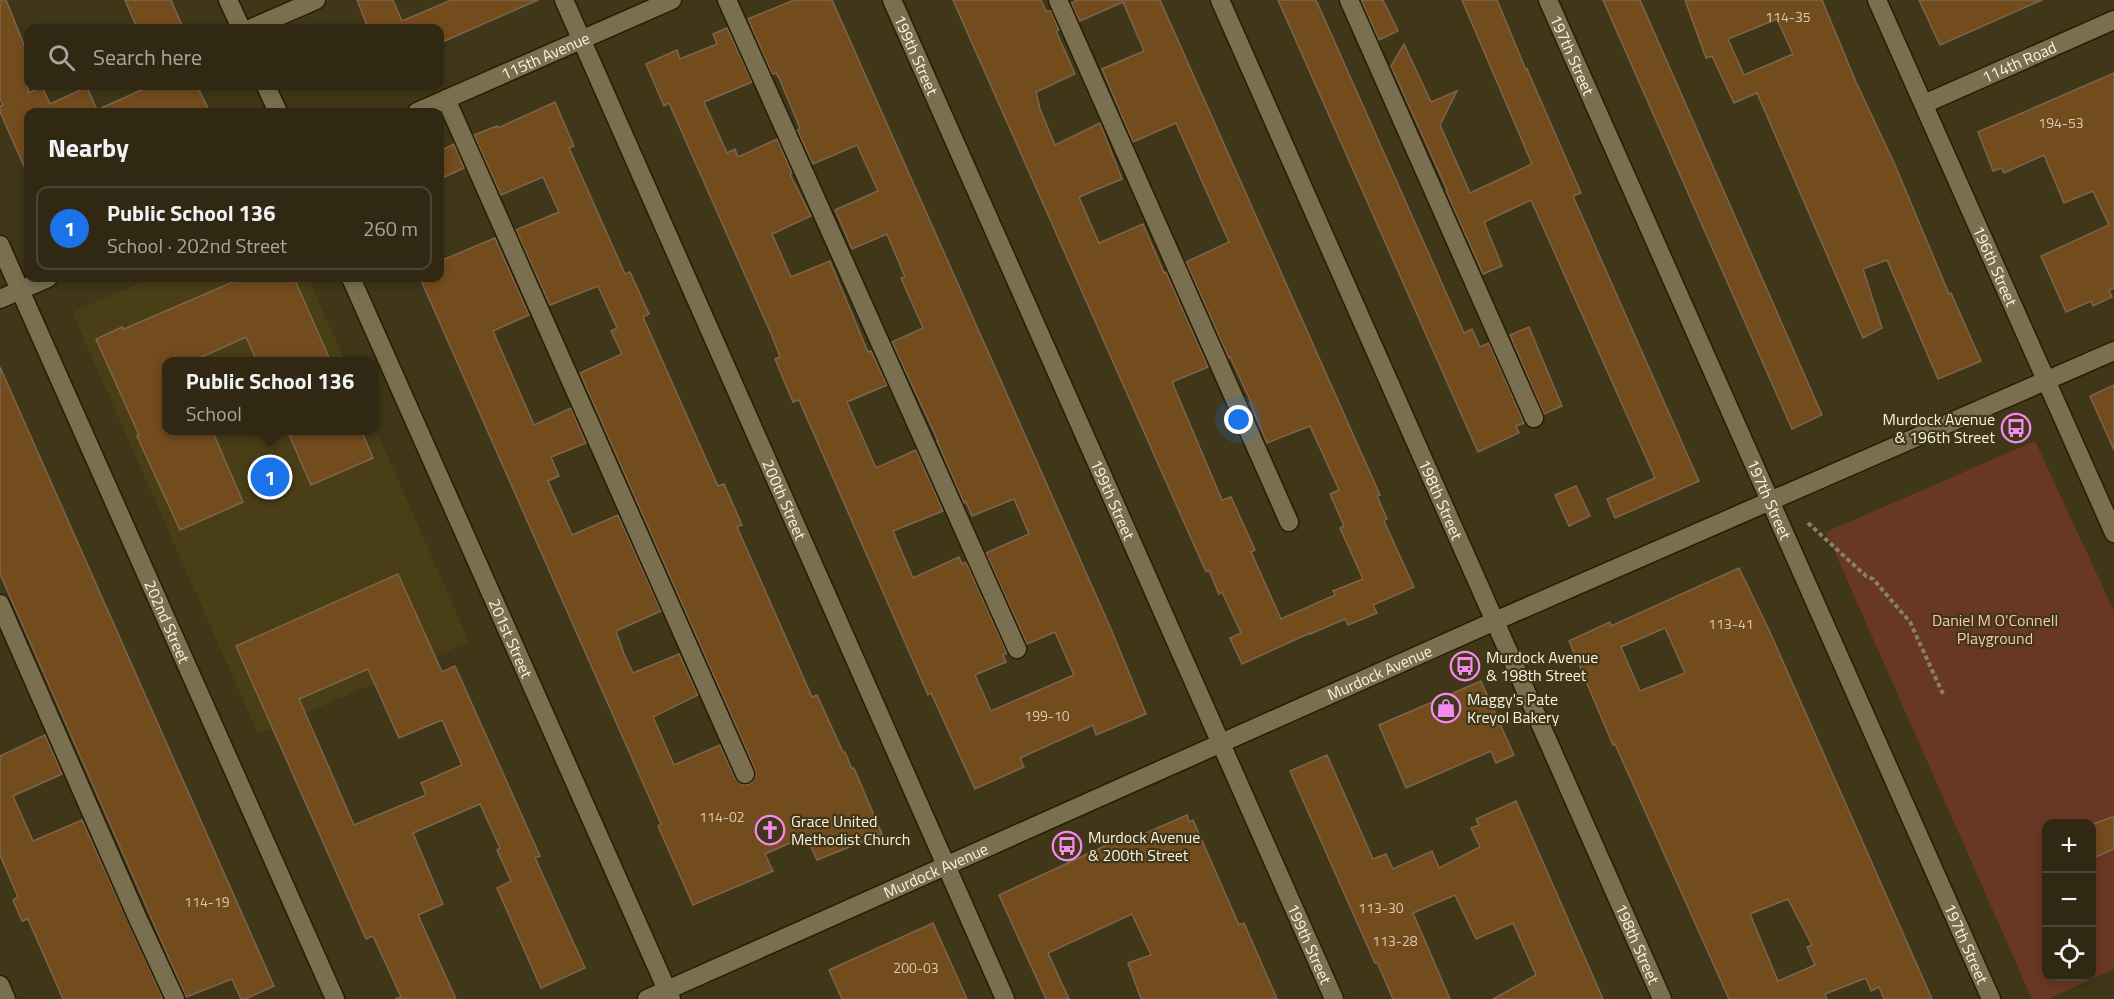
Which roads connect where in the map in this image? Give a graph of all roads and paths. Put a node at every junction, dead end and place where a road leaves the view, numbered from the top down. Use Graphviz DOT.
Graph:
graph roads {
  1 [pos="228,0"];
  2 [pos="316,0"];
  3 [pos="564,0"];
  4 [pos="672,0"];
  5 [pos="727,0"];
  6 [pos="892,0"];
  7 [pos="1058,0"];
  8 [pos="1220,0"];
  9 [pos="1349,0"];
  10 [pos="1548,0"];
  11 [pos="1877,0"];
  12 [pos="2114,20"];
  13 [pos="239,24"];
  14 [pos="261,24"];
  15 [pos="581,39"];
  16 [pos="268,90"];
  17 [pos="446,99"];
  18 [pos="1924,104"];
  19 [pos="276,108"];
  20 [pos="426,108"];
  21 [pos="0,245"];
  22 [pos="39,282"];
  23 [pos="353,282"];
  24 [pos="20,290"];
  25 [pos="0,299"];
  26 [pos="2114,351"];
  27 [pos="2046,381"];
  28 [pos="1534,418"];
  29 [pos="1770,501"];
  30 [pos="1289,522"];
  31 [pos="1808,523"];
  32 [pos="2114,533"];
  33 [pos="0,604"];
  34 [pos="1495,621"];
  35 [pos="1017,649"];
  36 [pos="1943,694"];
  37 [pos="1221,744"];
  38 [pos="745,774"];
  39 [pos="946,866"];
  40 [pos="0,985"];
  41 [pos="669,995"];
  42 [pos="6,999"];
  43 [pos="175,999"];
  44 [pos="335,999"];
  45 [pos="647,999"];
  46 [pos="1005,999"];
  47 [pos="1334,999"];
  48 [pos="1662,999"];
  49 [pos="1991,999"];
  1 -- 13 [label="street"];
  2 -- 14 [label="street"];
  3 -- 15 [label="street, 200th Street"];
  4 -- 15 [label="street, 115th Avenue"];
  5 -- 35 [label="street"];
  6 -- 37 [label="street, 199th Street"];
  7 -- 30 [label="street"];
  8 -- 34 [label="street, 198th Street"];
  9 -- 28 [label="street"];
  10 -- 29 [label="street, 197th Street"];
  11 -- 18 [label="street, 196th Street"];
  12 -- 18 [label="street, 114th Road"];
  15 -- 17 [label="street, 115th Avenue"];
  15 -- 39 [label="street, 200th Street"];
  16 -- 19 [label="street"];
  17 -- 20 [label="street, 115th Avenue"];
  17 -- 38 [label="street"];
  18 -- 27 [label="street, 196th Street"];
  21 -- 24 [label="street, 202nd Street"];
  22 -- 24 [label="street"];
  23 -- 41 [label="street, 201st Street"];
  24 -- 25 [label="street"];
  24 -- 44 [label="street, 202nd Street"];
  26 -- 27 [label="street, Murdock Avenue"];
  27 -- 29 [label="street, Murdock Avenue"];
  27 -- 32 [label="street, 196th Street"];
  29 -- 34 [label="street, Murdock Avenue"];
  29 -- 49 [label="street, 197th Street"];
  31 -- 36 [label="path"];
  33 -- 43 [label="street"];
  34 -- 37 [label="street, Murdock Avenue"];
  34 -- 48 [label="street, 198th Street"];
  37 -- 39 [label="street, Murdock Avenue"];
  37 -- 47 [label="street, 199th Street"];
  39 -- 41 [label="street, Murdock Avenue"];
  39 -- 46 [label="street, 200th Street"];
  40 -- 42 [label="street"];
  41 -- 45 [label="street, Murdock Avenue"];
}
